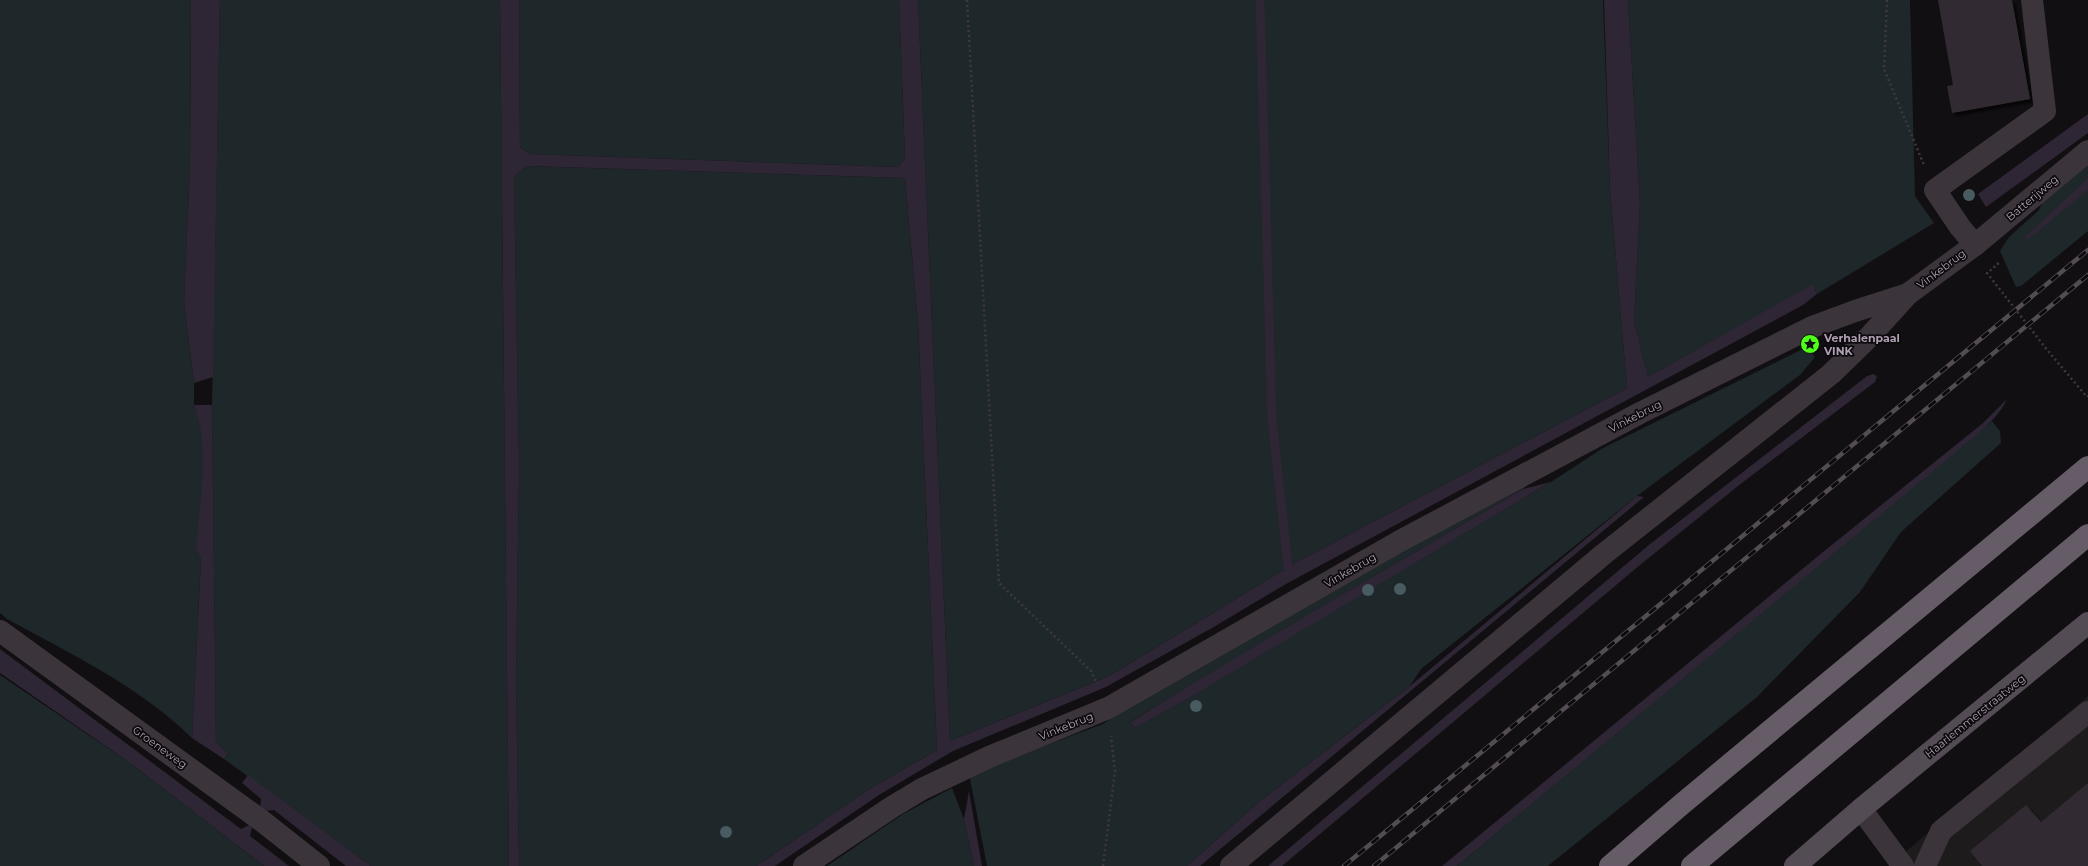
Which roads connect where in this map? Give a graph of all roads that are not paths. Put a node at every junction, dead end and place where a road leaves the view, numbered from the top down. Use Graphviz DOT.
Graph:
graph roads {
  1 [pos="2032,0"];
  2 [pos="2088,151"];
  3 [pos="1975,245"];
  4 [pos="1908,294"];
  5 [pos="2088,467"];
  6 [pos="2088,535"];
  7 [pos="2088,624"];
  8 [pos="0,631"];
  9 [pos="2088,712"];
  10 [pos="1861,810"];
  11 [pos="319,866"];
  12 [pos="804,866"];
  13 [pos="1230,866"];
  14 [pos="1610,866"];
  15 [pos="1692,866"];
  16 [pos="1795,866"];
  17 [pos="1903,866"];
  18 [pos="1925,866"];
  1 -- 3 [label="street"];
  2 -- 3 [label="street, Batterijweg"];
  3 -- 4 [label="street, Vinkebrug"];
  4 -- 12 [label="street, Vinkebrug"];
  4 -- 13 [label="street, Vinkebrug"];
  5 -- 14 [label="highway"];
  6 -- 15 [label="highway"];
  7 -- 10 [label="main road, Haarlemmerstraatweg"];
  8 -- 11 [label="street, Groeneweg"];
  9 -- 18 [label="street"];
  10 -- 16 [label="main road, Haarlemmerstraatweg"];
  10 -- 17 [label="street"];
}
